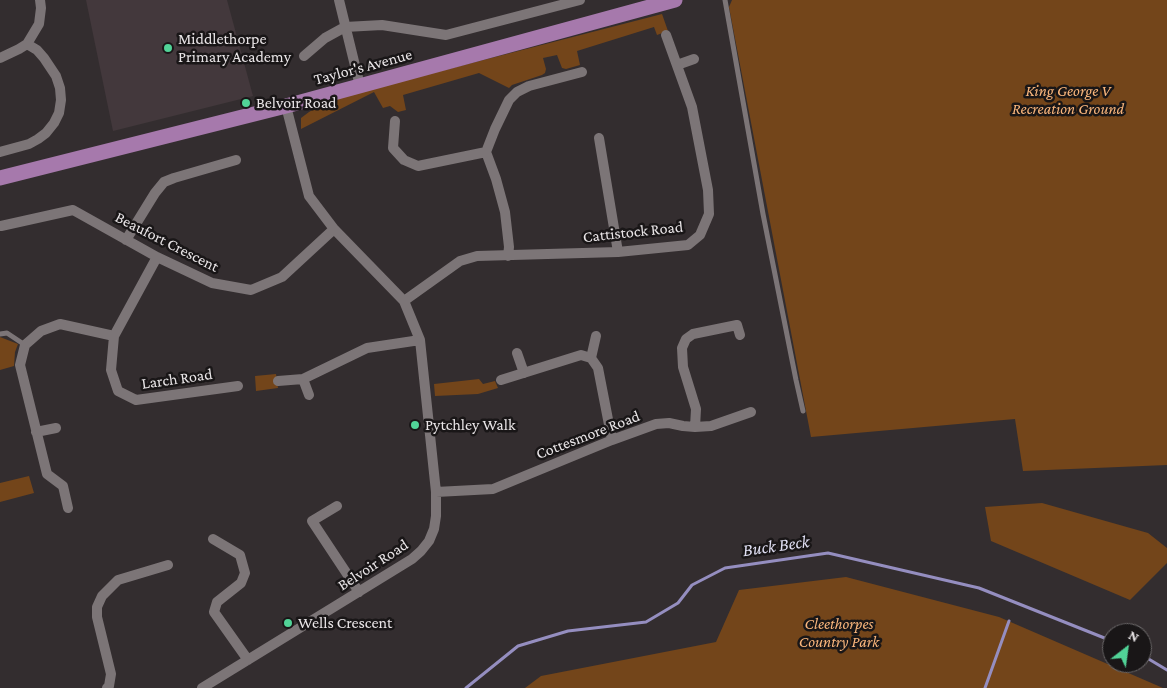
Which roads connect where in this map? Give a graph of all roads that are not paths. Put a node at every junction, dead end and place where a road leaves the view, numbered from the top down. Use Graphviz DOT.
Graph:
graph roads {
  1 [pos="40,0"];
  2 [pos="338,0"];
  3 [pos="580,0"];
  4 [pos="675,0"];
  5 [pos="725,0"];
  6 [pos="345,27"];
  7 [pos="666,35"];
  8 [pos="27,44"];
  9 [pos="304,56"];
  10 [pos="0,58"];
  11 [pos="694,59"];
  12 [pos="677,65"];
  13 [pos="582,72"];
  14 [pos="360,86"];
  15 [pos="286,106"];
  16 [pos="395,121"];
  17 [pos="599,138"];
  18 [pos="0,152"];
  19 [pos="486,152"];
  20 [pos="236,160"];
  21 [pos="0,178"];
  22 [pos="1,226"];
  23 [pos="334,229"];
  24 [pos="126,240"];
  25 [pos="618,252"];
  26 [pos="508,256"];
  27 [pos="157,257"];
  28 [pos="404,300"];
  29 [pos="0,334"];
  30 [pos="740,335"];
  31 [pos="114,336"];
  32 [pos="596,336"];
  33 [pos="420,340"];
  34 [pos="25,345"];
  35 [pos="517,353"];
  36 [pos="590,358"];
  37 [pos="524,373"];
  38 [pos="303,379"];
  39 [pos="501,380"];
  40 [pos="278,381"];
  41 [pos="238,386"];
  42 [pos="309,395"];
  43 [pos="803,411"];
  44 [pos="751,412"];
  45 [pos="695,427"];
  46 [pos="56,428"];
  47 [pos="36,432"];
  48 [pos="612,440"];
  49 [pos="436,492"];
  50 [pos="337,506"];
  51 [pos="68,508"];
  52 [pos="213,539"];
  53 [pos="168,565"];
  54 [pos="359,592"];
  55 [pos="248,660"];
  56 [pos="107,688"];
  57 [pos="202,688"];
  1 -- 8 [label="street"];
  2 -- 6 [label="street"];
  3 -- 6 [label="street"];
  4 -- 14 [label="main road, Taylor's Avenue"];
  5 -- 43 [label="lane"];
  6 -- 9 [label="street"];
  6 -- 14 [label="street"];
  7 -- 12 [label="street, Cattistock Road"];
  8 -- 10 [label="street"];
  8 -- 18 [label="street"];
  11 -- 12 [label="street"];
  12 -- 25 [label="street, Cattistock Road"];
  13 -- 19 [label="street"];
  14 -- 15 [label="main road, Taylor's Avenue"];
  15 -- 21 [label="main road, Taylor's Avenue"];
  15 -- 23 [label="street, Belvoir Road"];
  16 -- 19 [label="street"];
  17 -- 25 [label="street"];
  19 -- 26 [label="street"];
  20 -- 24 [label="street"];
  22 -- 24 [label="street, Beaufort Crescent"];
  23 -- 27 [label="street, Beaufort Crescent"];
  23 -- 28 [label="street, Belvoir Road"];
  24 -- 27 [label="street, Beaufort Crescent"];
  25 -- 26 [label="street, Cattistock Road"];
  26 -- 28 [label="street, Cattistock Road"];
  27 -- 31 [label="street, Larch Road"];
  28 -- 33 [label="street, Belvoir Road"];
  29 -- 34 [label="lane"];
  30 -- 45 [label="street"];
  31 -- 34 [label="street"];
  31 -- 41 [label="street, Larch Road"];
  32 -- 36 [label="street"];
  33 -- 38 [label="street"];
  33 -- 49 [label="street, Belvoir Road"];
  34 -- 47 [label="street"];
  35 -- 37 [label="street"];
  36 -- 37 [label="street"];
  36 -- 48 [label="street"];
  37 -- 39 [label="street"];
  38 -- 40 [label="street"];
  38 -- 42 [label="street"];
  44 -- 45 [label="street, Cottesmore Road"];
  45 -- 48 [label="street, Cottesmore Road"];
  46 -- 47 [label="street"];
  47 -- 51 [label="street"];
  48 -- 49 [label="street, Cottesmore Road"];
  49 -- 54 [label="street, Belvoir Road"];
  50 -- 54 [label="street"];
  52 -- 55 [label="street"];
  53 -- 56 [label="street"];
  54 -- 55 [label="street, Belvoir Road"];
  55 -- 57 [label="street, Belvoir Road"];
}
